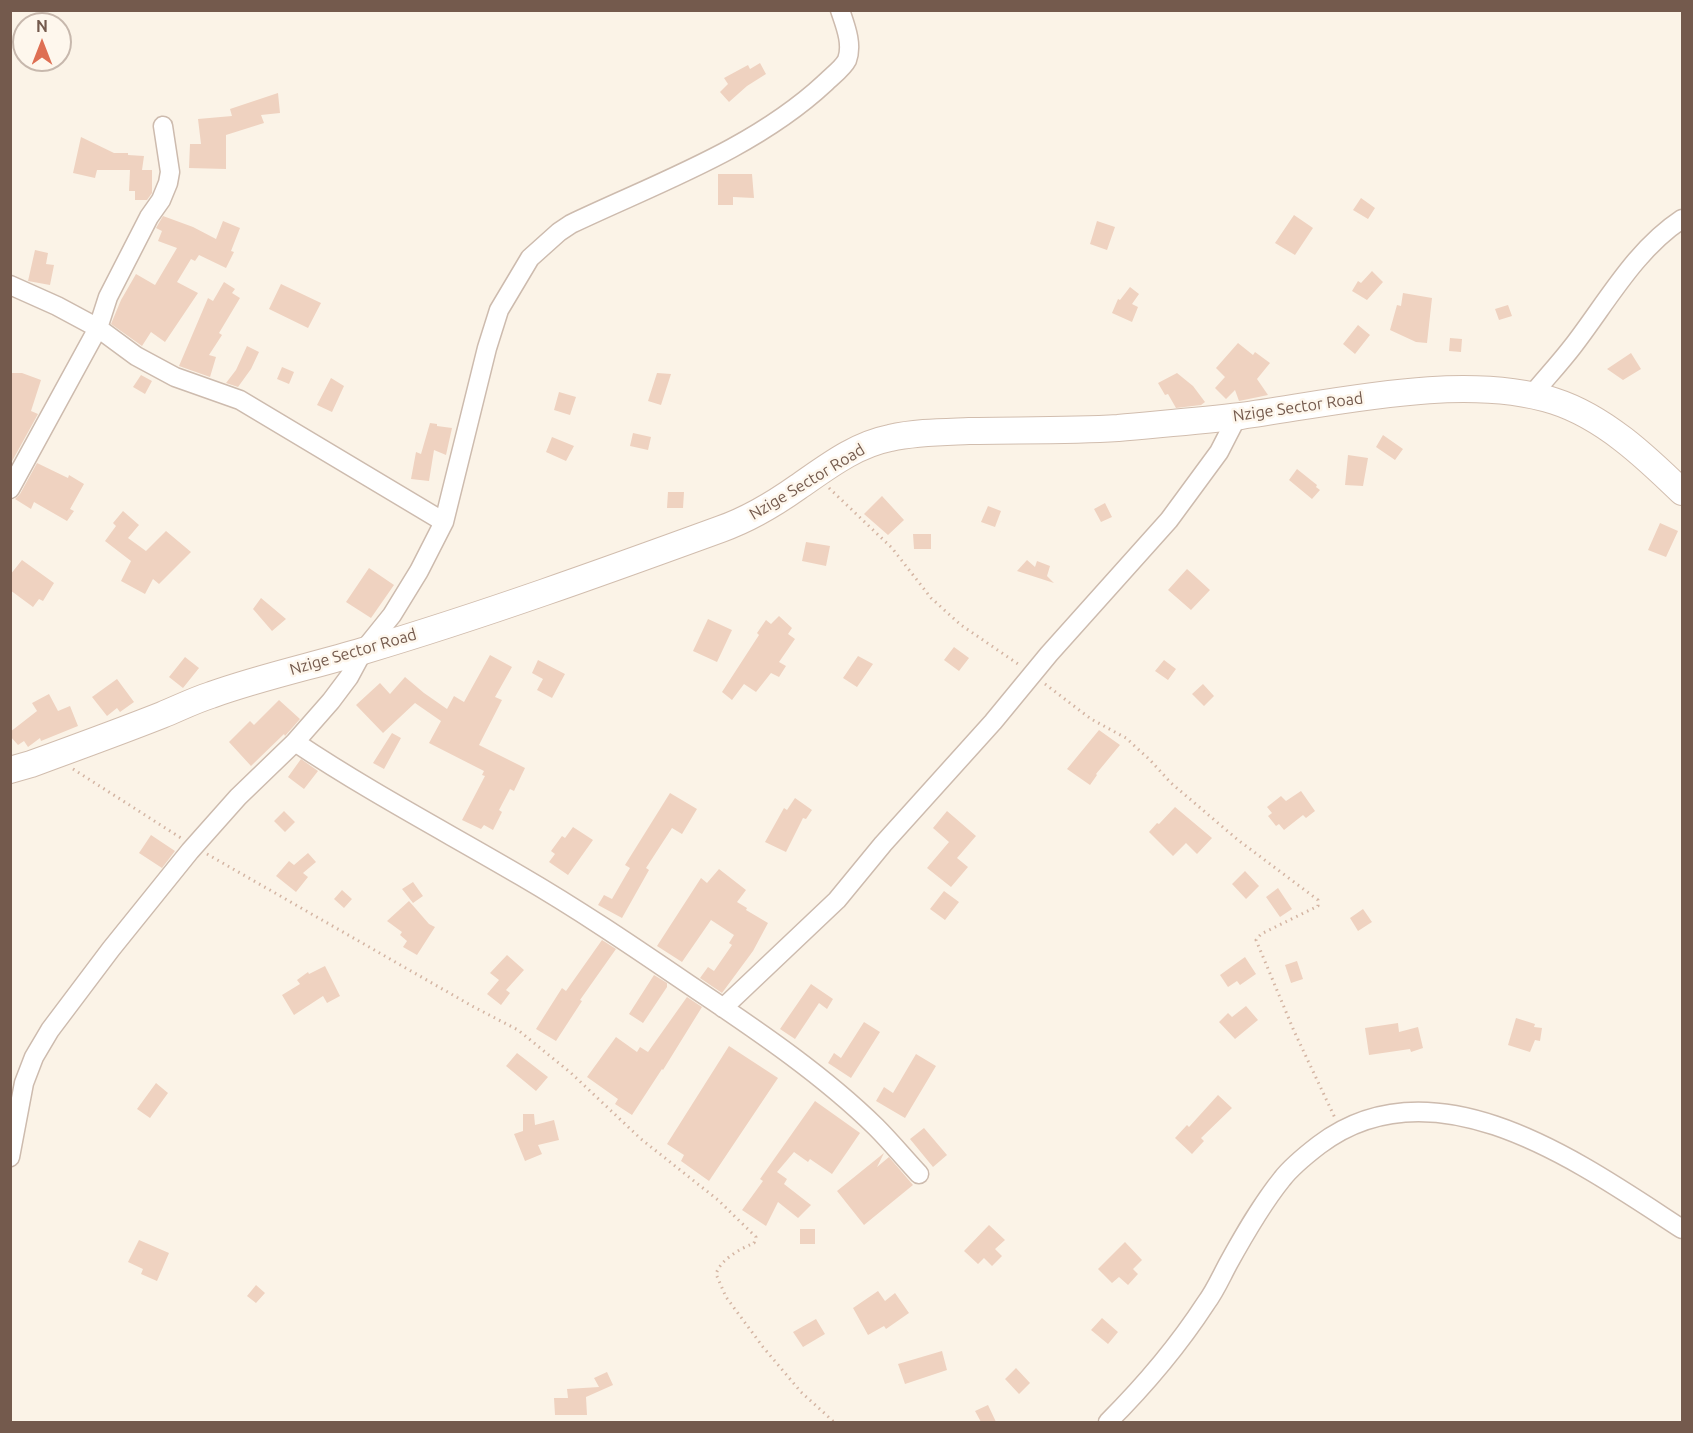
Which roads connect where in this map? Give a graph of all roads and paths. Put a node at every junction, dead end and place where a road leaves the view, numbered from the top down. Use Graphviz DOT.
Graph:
graph roads {
  1 [pos="840,10"];
  2 [pos="163,126"];
  3 [pos="1683,219"];
  4 [pos="10,285"];
  5 [pos="98,328"];
  6 [pos="1531,396"];
  7 [pos="1237,417"];
  8 [pos="815,475"];
  9 [pos="10,489"];
  10 [pos="1683,492"];
  11 [pos="444,522"];
  12 [pos="363,651"];
  13 [pos="1032,674"];
  14 [pos="295,742"];
  15 [pos="55,755"];
  16 [pos="10,770"];
  17 [pos="194,846"];
  18 [pos="723,1008"];
  19 [pos="1340,1131"];
  20 [pos="10,1157"];
  21 [pos="919,1174"];
  22 [pos="1683,1228"];
  23 [pos="834,1422"];
  24 [pos="1108,1422"];
  1 -- 11 [label="street"];
  2 -- 5 [label="street"];
  3 -- 6 [label="street"];
  4 -- 5 [label="street"];
  5 -- 9 [label="street"];
  5 -- 11 [label="street"];
  6 -- 7 [label="main road, Nzige Sector Road"];
  6 -- 10 [label="main road, Nzige Sector Road"];
  7 -- 8 [label="main road, Nzige Sector Road"];
  7 -- 13 [label="street"];
  8 -- 12 [label="main road, Nzige Sector Road"];
  8 -- 13 [label="path"];
  11 -- 12 [label="street"];
  12 -- 14 [label="street"];
  12 -- 15 [label="main road, Nzige Sector Road"];
  13 -- 18 [label="street"];
  13 -- 19 [label="path"];
  14 -- 17 [label="street"];
  14 -- 18 [label="street"];
  15 -- 16 [label="main road, Nzige Sector Road"];
  15 -- 17 [label="path"];
  17 -- 20 [label="street"];
  17 -- 23 [label="path"];
  18 -- 21 [label="street"];
  19 -- 22 [label="street"];
  19 -- 24 [label="street"];
}
